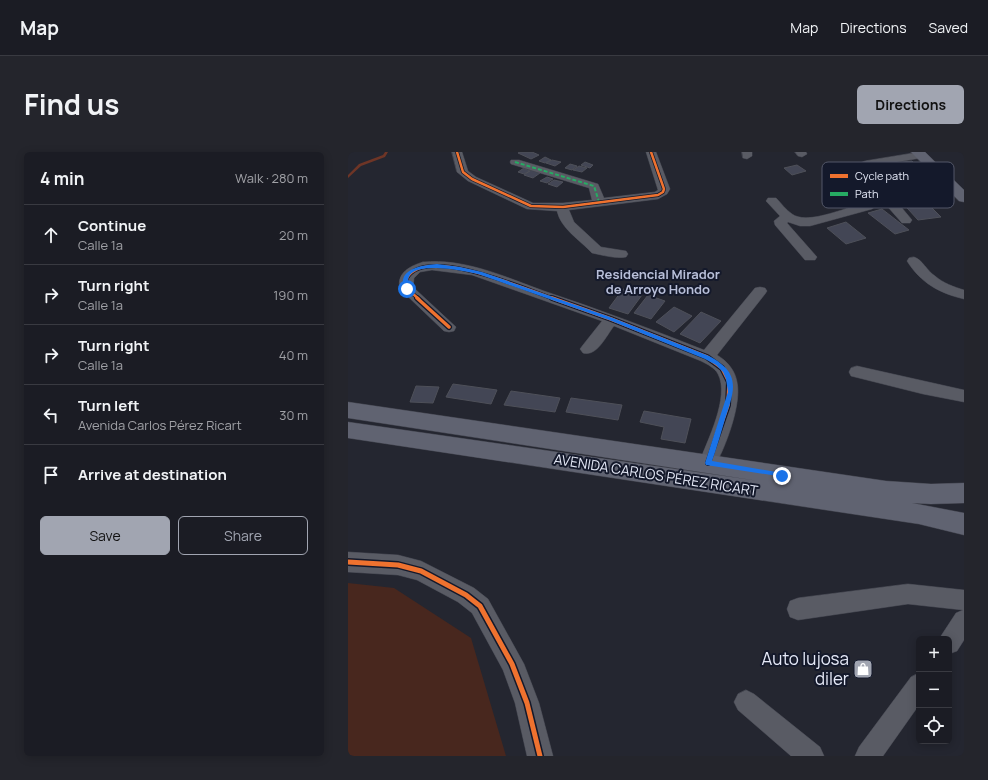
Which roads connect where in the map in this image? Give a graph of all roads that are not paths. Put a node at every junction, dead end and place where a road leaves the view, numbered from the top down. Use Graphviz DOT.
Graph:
graph roads {
  1 [pos="457,152"];
  2 [pos="651,152"];
  3 [pos="920,154"];
  4 [pos="515,162"];
  5 [pos="876,162"];
  6 [pos="928,162"];
  7 [pos="954,188"];
  8 [pos="964,198"];
  9 [pos="772,201"];
  10 [pos="599,202"];
  11 [pos="563,207"];
  12 [pos="861,208"];
  13 [pos="895,208"];
  14 [pos="788,217"];
  15 [pos="906,220"];
  16 [pos="622,254"];
  17 [pos="810,258"];
  18 [pos="914,261"];
  19 [pos="760,291"];
  20 [pos="964,295"];
  21 [pos="611,319"];
  22 [pos="449,327"];
  23 [pos="588,349"];
  24 [pos="707,357"];
  25 [pos="857,372"];
  26 [pos="964,396"];
  27 [pos="348,410"];
  28 [pos="348,430"];
  29 [pos="708,463"];
  30 [pos="964,493"];
  31 [pos="964,524"];
  32 [pos="348,562"];
  33 [pos="964,600"];
  34 [pos="798,609"];
  35 [pos="964,621"];
  36 [pos="952,639"];
  37 [pos="916,689"];
  38 [pos="746,702"];
  39 [pos="540,756"];
  40 [pos="812,756"];
  41 [pos="868,756"];
  1 -- 11 [label="street"];
  2 -- 10 [label="street"];
  3 -- 5 [label="street"];
  3 -- 6 [label="main road"];
  4 -- 10 [label="street"];
  7 -- 8 [label="main road"];
  9 -- 14 [label="street"];
  10 -- 11 [label="street"];
  11 -- 16 [label="street"];
  12 -- 14 [label="street"];
  13 -- 15 [label="street"];
  14 -- 17 [label="street"];
  18 -- 20 [label="street"];
  19 -- 24 [label="street"];
  21 -- 22 [label="street"];
  21 -- 23 [label="street"];
  21 -- 24 [label="street"];
  24 -- 29 [label="street"];
  25 -- 26 [label="street"];
  27 -- 29 [label="main road, AVENIDA CARLOS PÉREZ RICART"];
  28 -- 31 [label="main road, AVENIDA CARLOS PÉREZ RICART"];
  29 -- 30 [label="main road, AVENIDA CARLOS PÉREZ RICART"];
  32 -- 39 [label="street"];
  33 -- 34 [label="street"];
  35 -- 36 [label="street"];
  37 -- 41 [label="street"];
  38 -- 40 [label="street"];
}
